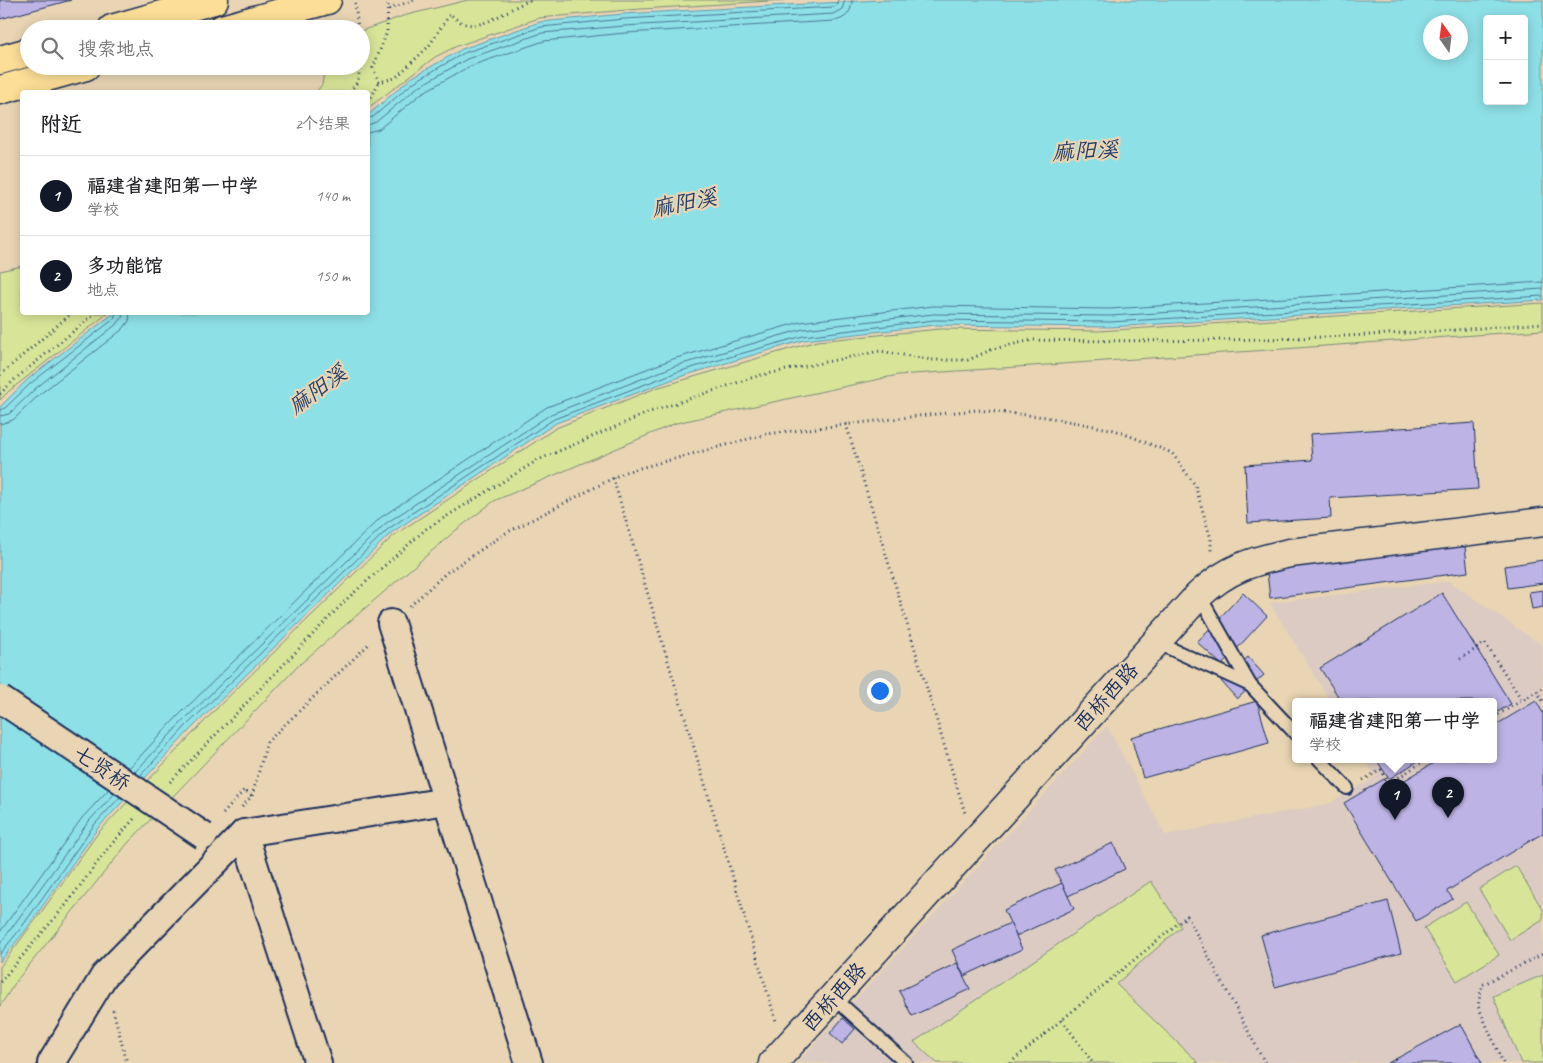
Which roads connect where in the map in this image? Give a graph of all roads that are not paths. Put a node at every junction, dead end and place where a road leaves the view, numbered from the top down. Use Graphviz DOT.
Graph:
graph roads {
  1 [pos="214,0"];
  2 [pos="327,0"];
  3 [pos="144,20"];
  4 [pos="255,20"];
  5 [pos="20,54"];
  6 [pos="0,60"];
  7 [pos="54,75"];
  8 [pos="0,90"];
  9 [pos="1543,522"];
  10 [pos="1205,589"];
  11 [pos="391,623"];
  12 [pos="1156,642"];
  13 [pos="1250,686"];
  14 [pos="0,699"];
  15 [pos="1292,730"];
  16 [pos="1323,763"];
  17 [pos="1347,788"];
  18 [pos="447,801"];
  19 [pos="244,834"];
  20 [pos="204,836"];
  21 [pos="833,997"];
  22 [pos="779,1057"];
  23 [pos="51,1063"];
  24 [pos="318,1063"];
  25 [pos="529,1063"];
  26 [pos="906,1063"];
  1 -- 3 [label="highway"];
  2 -- 4 [label="highway"];
  5 -- 6 [label="highway"];
  7 -- 8 [label="highway"];
  9 -- 10 [label="main road, 西桥西路"];
  10 -- 12 [label="main road, 西桥西路"];
  10 -- 13 [label="lane"];
  11 -- 18 [label="street"];
  12 -- 13 [label="lane"];
  12 -- 21 [label="main road, 西桥西路"];
  13 -- 15 [label="lane"];
  14 -- 20 [label="street, 七贤桥, bridge"];
  16 -- 17 [label="lane"];
  18 -- 19 [label="street"];
  18 -- 25 [label="street"];
  19 -- 23 [label="street"];
  19 -- 24 [label="street"];
  21 -- 22 [label="main road, 西桥西路"];
  21 -- 26 [label="lane"];
}
